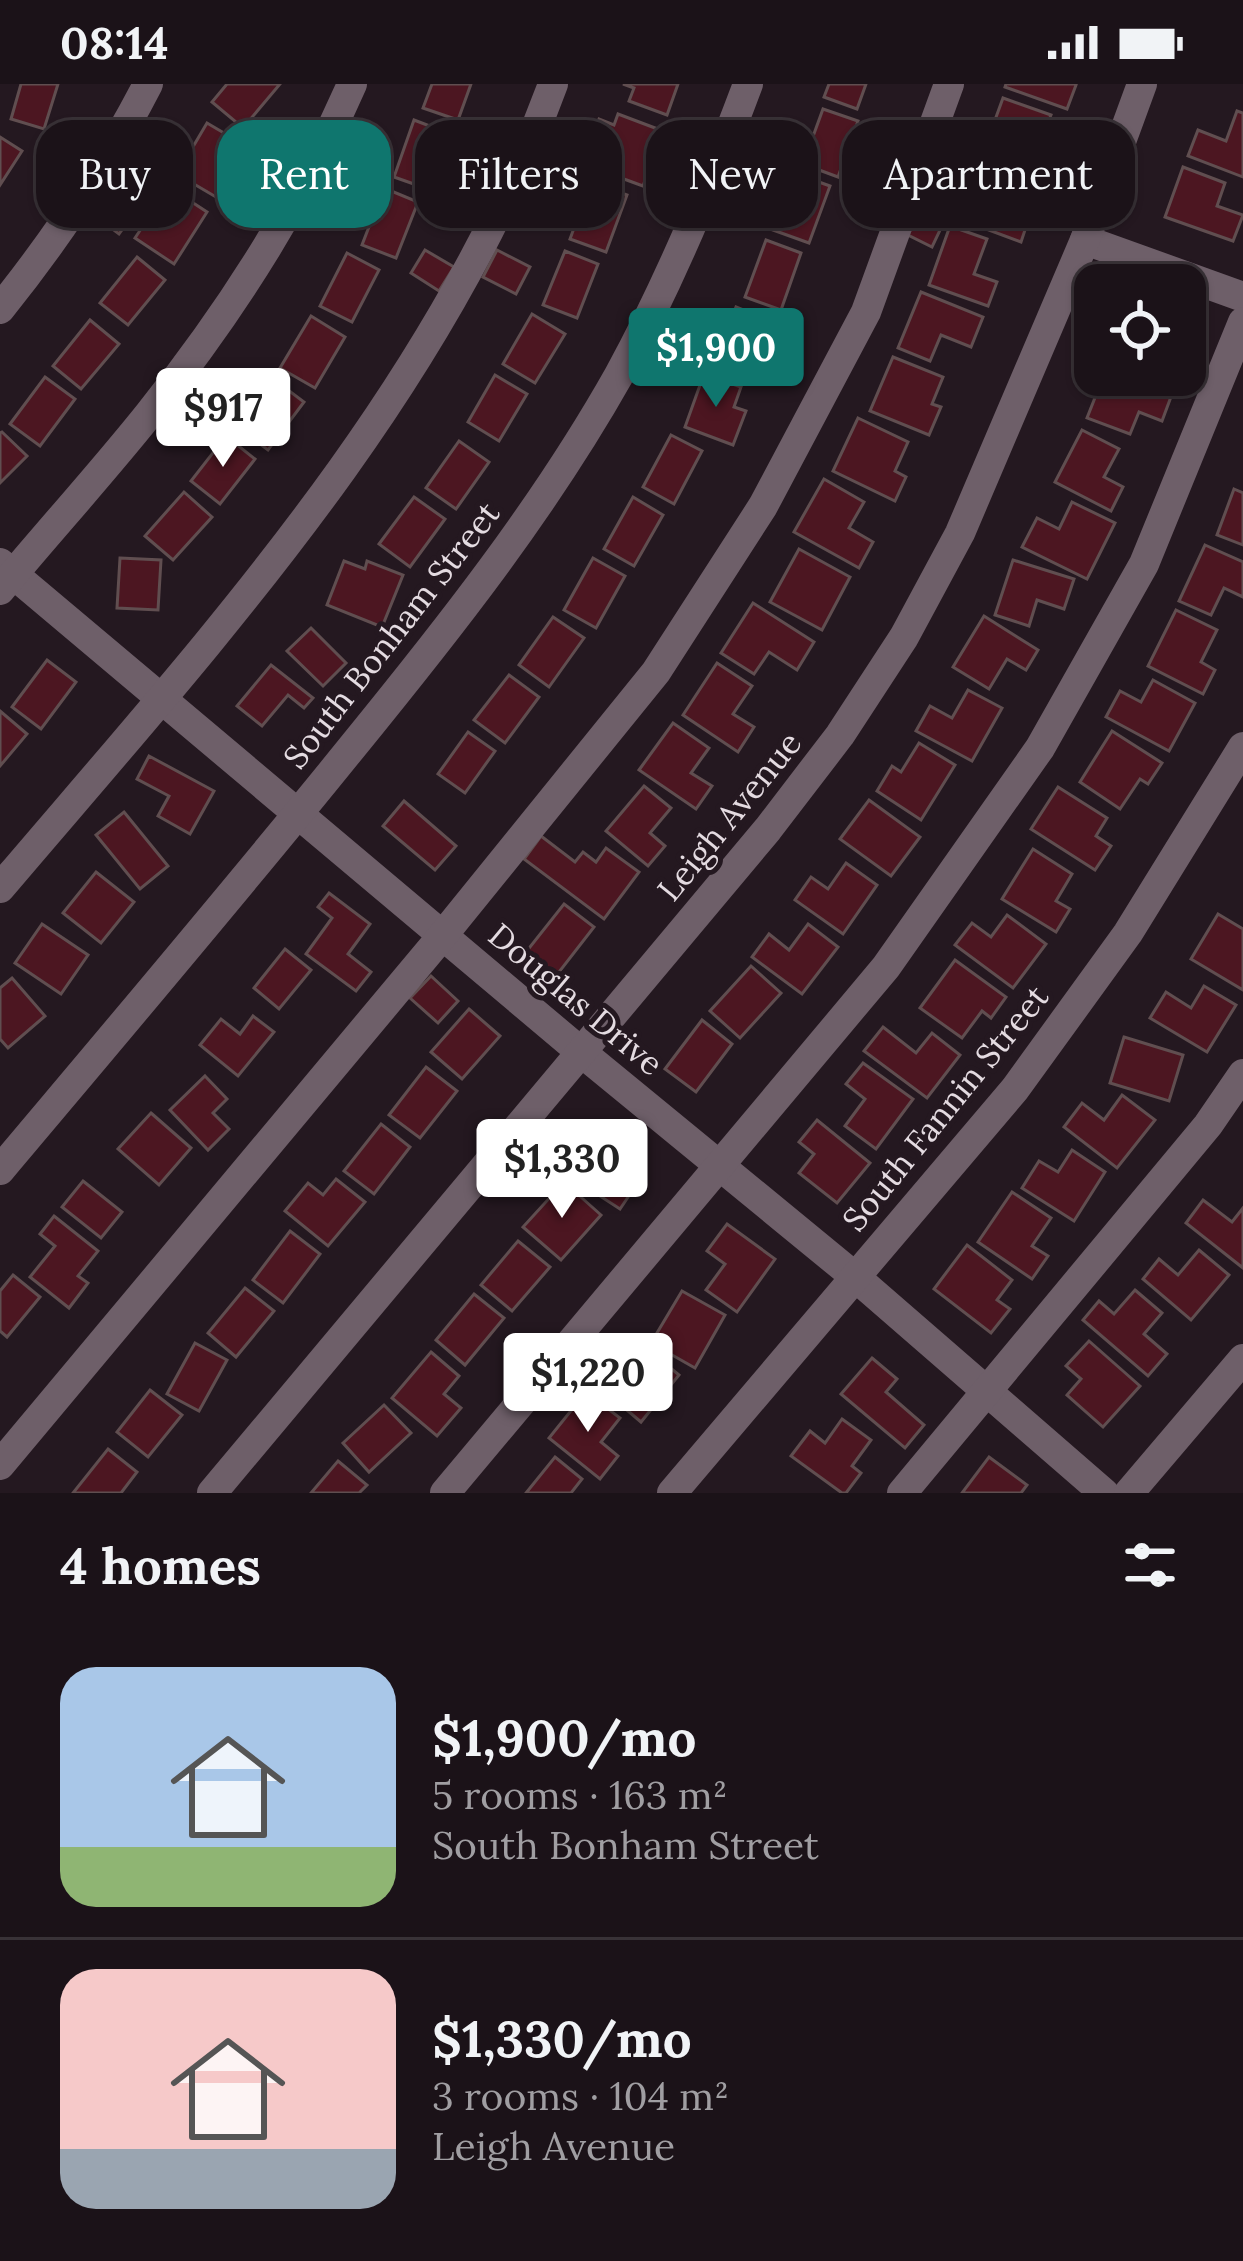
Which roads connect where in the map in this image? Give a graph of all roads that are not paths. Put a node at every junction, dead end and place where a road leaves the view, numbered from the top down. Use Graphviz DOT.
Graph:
graph roads {
  1 [pos="148,84"];
  2 [pos="352,84"];
  3 [pos="553,84"];
  4 [pos="748,84"];
  5 [pos="949,84"];
  6 [pos="1142,84"];
  7 [pos="1085,240"];
  8 [pos="1243,297"];
  9 [pos="0,309"];
  10 [pos="1243,322"];
  11 [pos="4,576"];
  12 [pos="161,698"];
  13 [pos="1243,747"];
  14 [pos="298,814"];
  15 [pos="0,888"];
  16 [pos="443,935"];
  17 [pos="581,1052"];
  18 [pos="1243,1074"];
  19 [pos="720,1166"];
  20 [pos="0,1170"];
  21 [pos="854,1276"];
  22 [pos="1243,1359"];
  23 [pos="986,1391"];
  24 [pos="0,1465"];
  25 [pos="212,1493"];
  26 [pos="445,1493"];
  27 [pos="672,1493"];
  28 [pos="902,1493"];
  29 [pos="1104,1493"];
  30 [pos="1129,1493"];
  1 -- 9 [label="street"];
  2 -- 11 [label="street"];
  3 -- 12 [label="street"];
  4 -- 14 [label="street, South Bonham Street"];
  5 -- 16 [label="street"];
  6 -- 7 [label="street, Leigh Avenue"];
  7 -- 8 [label="street"];
  7 -- 17 [label="street, Leigh Avenue"];
  10 -- 19 [label="street"];
  11 -- 12 [label="street, Douglas Drive"];
  12 -- 14 [label="street, Douglas Drive"];
  12 -- 15 [label="street"];
  13 -- 21 [label="street, South Fannin Street"];
  14 -- 16 [label="street, Douglas Drive"];
  14 -- 20 [label="street, South Bonham Street"];
  16 -- 17 [label="street, Douglas Drive"];
  16 -- 24 [label="street"];
  17 -- 19 [label="street, Douglas Drive"];
  17 -- 25 [label="street, Leigh Avenue"];
  18 -- 23 [label="street"];
  19 -- 21 [label="street, Douglas Drive"];
  19 -- 26 [label="street"];
  21 -- 23 [label="street, Douglas Drive"];
  21 -- 27 [label="street, South Fannin Street"];
  22 -- 30 [label="street"];
  23 -- 28 [label="street"];
  23 -- 29 [label="street, Douglas Drive"];
}
